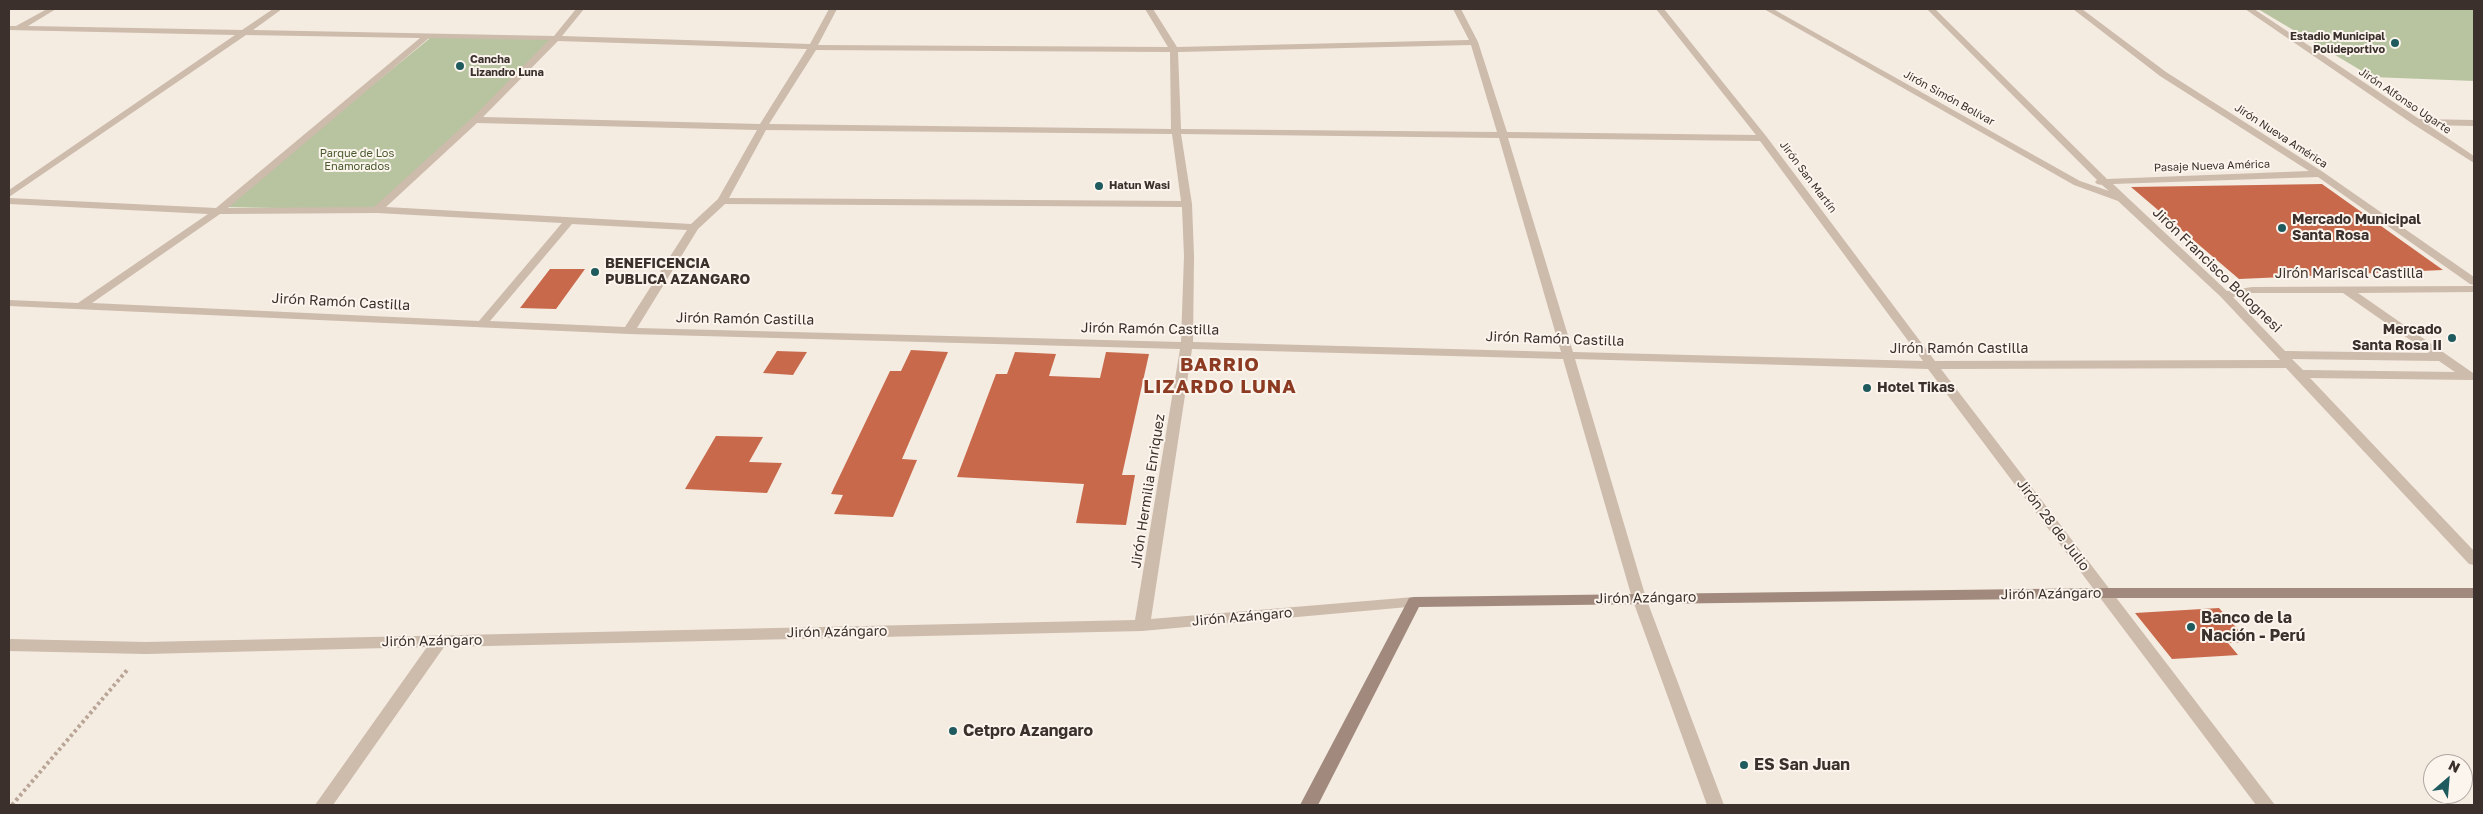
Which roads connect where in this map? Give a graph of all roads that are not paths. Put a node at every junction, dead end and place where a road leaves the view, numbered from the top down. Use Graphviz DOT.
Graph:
graph roads {
  1 [pos="52,9"];
  2 [pos="278,9"];
  3 [pos="580,9"];
  4 [pos="833,9"];
  5 [pos="1149,9"];
  6 [pos="1457,9"];
  7 [pos="1660,9"];
  8 [pos="1768,9"];
  9 [pos="1932,9"];
  10 [pos="2077,9"];
  11 [pos="2249,9"];
  12 [pos="13,28"];
  13 [pos="246,31"];
  14 [pos="9,33"];
  15 [pos="428,36"];
  16 [pos="556,38"];
  17 [pos="1474,42"];
  18 [pos="813,47"];
  19 [pos="1174,50"];
  20 [pos="475,120"];
  21 [pos="2416,122"];
  22 [pos="2474,123"];
  23 [pos="763,126"];
  24 [pos="1176,132"];
  25 [pos="1503,136"];
  26 [pos="1763,138"];
  27 [pos="2474,160"];
  28 [pos="2320,174"];
  29 [pos="2104,182"];
  30 [pos="2077,183"];
  31 [pos="9,194"];
  32 [pos="2122,200"];
  33 [pos="9,201"];
  34 [pos="722,201"];
  35 [pos="1187,204"];
  36 [pos="377,210"];
  37 [pos="218,211"];
  38 [pos="570,220"];
  39 [pos="694,227"];
  40 [pos="2474,282"];
  41 [pos="2345,289"];
  42 [pos="2474,289"];
  43 [pos="2226,296"];
  44 [pos="9,303"];
  45 [pos="82,305"];
  46 [pos="482,324"];
  47 [pos="629,331"];
  48 [pos="1188,345"];
  49 [pos="1570,355"];
  50 [pos="2443,357"];
  51 [pos="1932,364"];
  52 [pos="2291,364"];
  53 [pos="2472,378"];
  54 [pos="2474,560"];
  55 [pos="2105,593"];
  56 [pos="2474,593"];
  57 [pos="1639,598"];
  58 [pos="1414,602"];
  59 [pos="1142,625"];
  60 [pos="441,640"];
  61 [pos="9,645"];
  62 [pos="323,805"];
  63 [pos="1309,805"];
  64 [pos="1715,805"];
  65 [pos="2266,805"];
  1 -- 12 [label="street"];
  2 -- 13 [label="street"];
  3 -- 16 [label="street"];
  4 -- 18 [label="street"];
  5 -- 19 [label="street, Jirón Hermilia Enriquez"];
  6 -- 17 [label="street"];
  7 -- 26 [label="street, Jirón San Martín"];
  8 -- 30 [label="street, Jirón Simón Bolívar"];
  9 -- 29 [label="street, Jirón Francisco Bolognesi"];
  10 -- 28 [label="street, Jirón Nueva América"];
  11 -- 21 [label="street, Jirón Alfonso Ugarte"];
  12 -- 13 [label="street"];
  12 -- 14 [label="street"];
  13 -- 15 [label="street"];
  13 -- 31 [label="street"];
  15 -- 16 [label="street"];
  15 -- 37 [label="street"];
  16 -- 18 [label="street"];
  16 -- 20 [label="street"];
  17 -- 19 [label="street"];
  17 -- 25 [label="street"];
  18 -- 19 [label="street"];
  18 -- 23 [label="street"];
  19 -- 24 [label="street, Jirón Hermilia Enriquez"];
  20 -- 23 [label="street"];
  20 -- 36 [label="street"];
  21 -- 22 [label="street"];
  21 -- 27 [label="street, Jirón Alfonso Ugarte"];
  23 -- 24 [label="street"];
  23 -- 34 [label="street"];
  24 -- 25 [label="street"];
  24 -- 35 [label="street, Jirón Hermilia Enriquez"];
  25 -- 26 [label="street"];
  25 -- 49 [label="street"];
  26 -- 51 [label="street, Jirón San Martín"];
  28 -- 29 [label="street, Pasaje Nueva América"];
  28 -- 40 [label="street, Jirón Nueva América"];
  29 -- 30 [label="street, Pasaje Nueva América"];
  29 -- 32 [label="street, Jirón Francisco Bolognesi"];
  30 -- 32 [label="street, Jirón Simón Bolívar"];
  32 -- 43 [label="street, Jirón Francisco Bolognesi"];
  33 -- 37 [label="street"];
  34 -- 35 [label="street"];
  34 -- 39 [label="street"];
  35 -- 48 [label="street, Jirón Hermilia Enriquez"];
  36 -- 37 [label="street"];
  36 -- 38 [label="street"];
  37 -- 45 [label="street"];
  38 -- 39 [label="street"];
  38 -- 46 [label="street"];
  39 -- 47 [label="street"];
  41 -- 42 [label="street, Jirón Mariscal Castilla"];
  41 -- 43 [label="street, Jirón Mariscal Castilla"];
  41 -- 50 [label="street"];
  43 -- 52 [label="street, Jirón Francisco Bolognesi"];
  44 -- 45 [label="street, Jirón Ramón Castilla"];
  45 -- 46 [label="street, Jirón Ramón Castilla"];
  46 -- 47 [label="street, Jirón Ramón Castilla"];
  47 -- 48 [label="street, Jirón Ramón Castilla"];
  48 -- 49 [label="street, Jirón Ramón Castilla"];
  48 -- 59 [label="street, Jirón Hermilia Enriquez"];
  49 -- 51 [label="street, Jirón Ramón Castilla"];
  49 -- 57 [label="street"];
  50 -- 52 [label="street"];
  50 -- 53 [label="street"];
  51 -- 52 [label="street, Jirón Ramón Castilla"];
  51 -- 55 [label="street, Jirón 28 de Julio"];
  52 -- 53 [label="street"];
  52 -- 54 [label="street, Jirón Francisco Bolognesi"];
  55 -- 56 [label="street, Jirón Azángaro"];
  55 -- 57 [label="street, Jirón Azángaro"];
  55 -- 65 [label="street, Jirón 28 de Julio"];
  57 -- 58 [label="street, Jirón Azángaro"];
  57 -- 64 [label="street"];
  58 -- 59 [label="street, Jirón Azángaro"];
  58 -- 63 [label="street"];
  59 -- 60 [label="street, Jirón Azángaro"];
  60 -- 61 [label="street, Jirón Azángaro"];
  60 -- 62 [label="street"];
}
